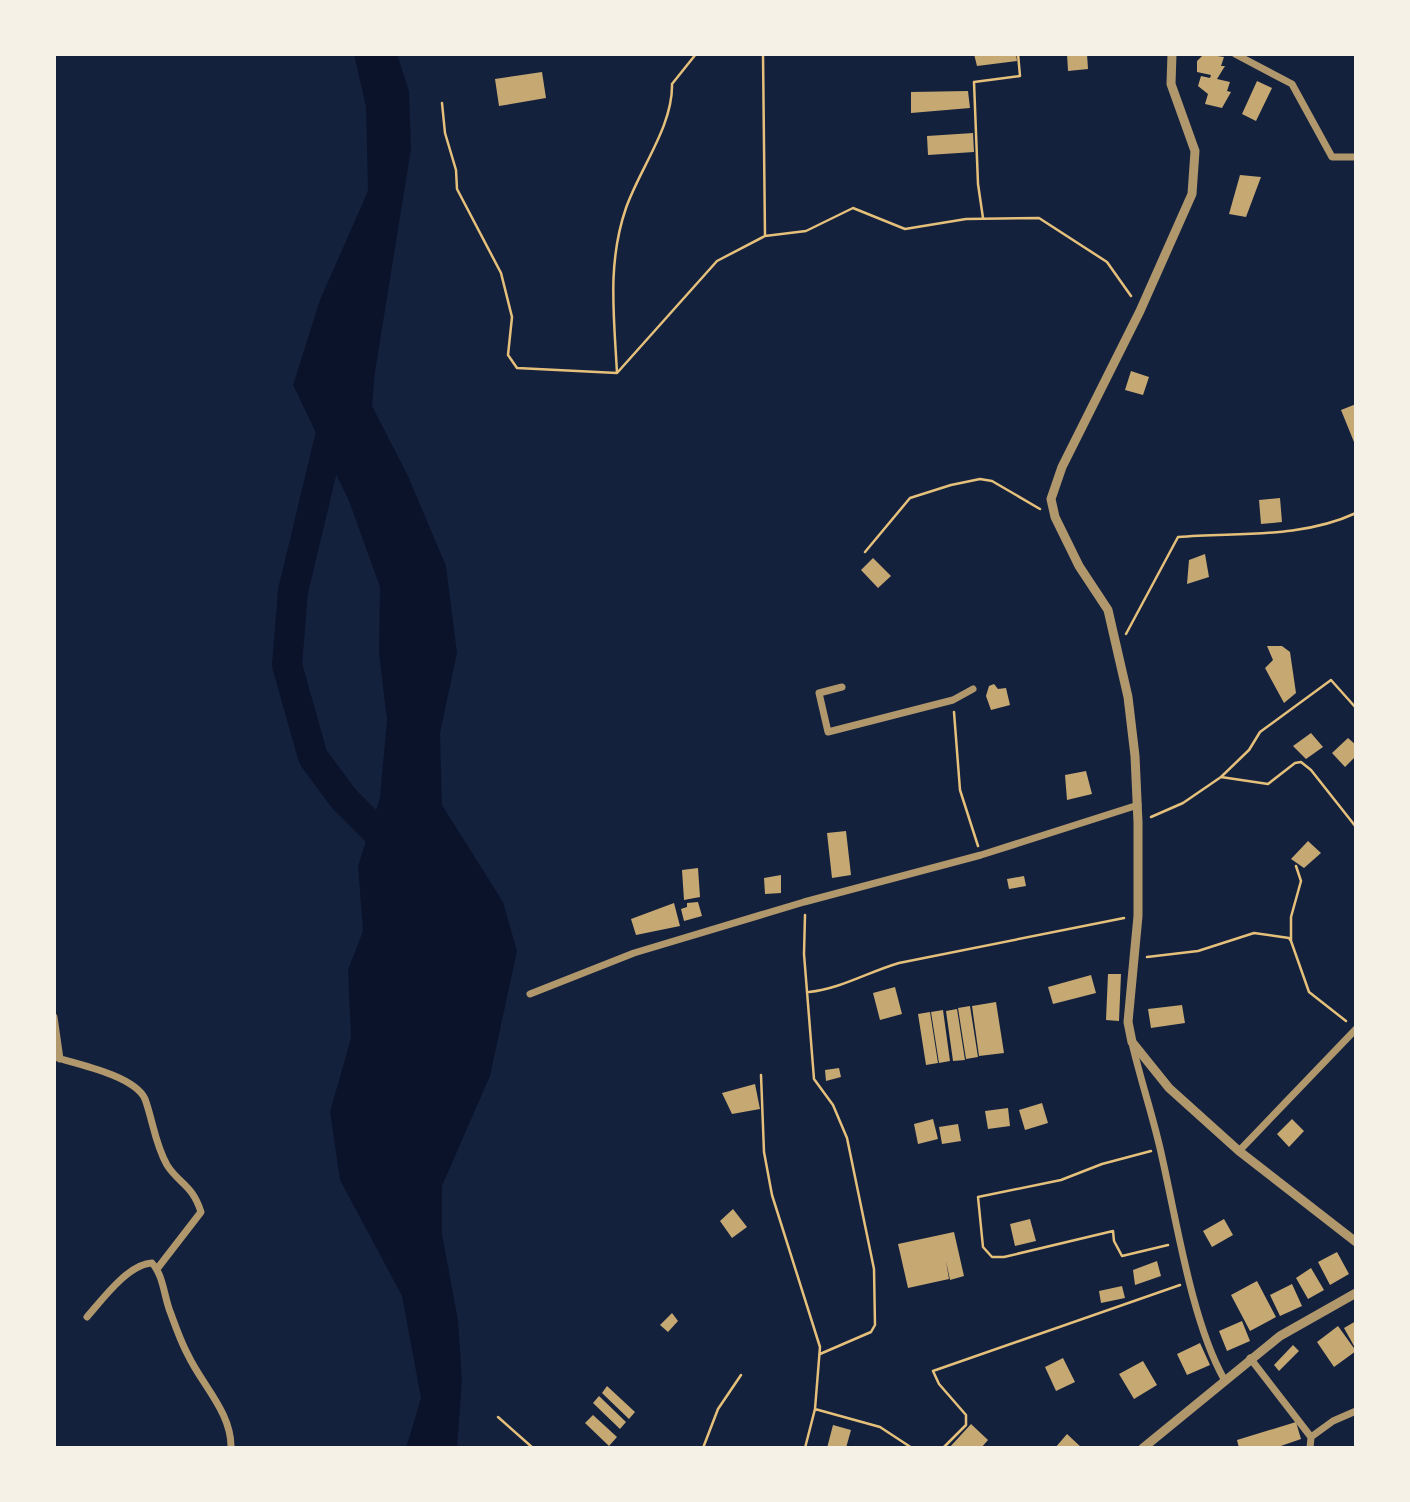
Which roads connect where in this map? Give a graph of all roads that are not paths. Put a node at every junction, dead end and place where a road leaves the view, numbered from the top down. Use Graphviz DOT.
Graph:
graph roads {
  1 [pos="1172,54"];
  2 [pos="1235,54"];
  3 [pos="1356,157"];
  4 [pos="842,687"];
  5 [pos="973,689"];
  6 [pos="1138,805"];
  7 [pos="530,995"];
  8 [pos="54,1017"];
  9 [pos="1355,1029"];
  10 [pos="1132,1042"];
  11 [pos="57,1058"];
  12 [pos="1239,1151"];
  13 [pos="1356,1242"];
  14 [pos="157,1269"];
  15 [pos="1356,1293"];
  16 [pos="87,1317"];
  17 [pos="1250,1358"];
  18 [pos="1224,1380"];
  19 [pos="1356,1411"];
  20 [pos="1311,1437"];
  21 [pos="231,1448"];
  22 [pos="1143,1448"];
  23 [pos="1310,1448"];
  1 -- 6 [label="street"];
  2 -- 3 [label="street"];
  4 -- 5 [label="street"];
  6 -- 7 [label="street"];
  6 -- 10 [label="street"];
  8 -- 11 [label="street"];
  9 -- 12 [label="street"];
  10 -- 12 [label="street"];
  10 -- 18 [label="street"];
  11 -- 14 [label="street"];
  12 -- 13 [label="street"];
  14 -- 16 [label="street"];
  14 -- 21 [label="street"];
  15 -- 17 [label="street"];
  17 -- 18 [label="street"];
  17 -- 20 [label="street"];
  18 -- 22 [label="street"];
  19 -- 20 [label="street"];
  20 -- 23 [label="street"];
}
